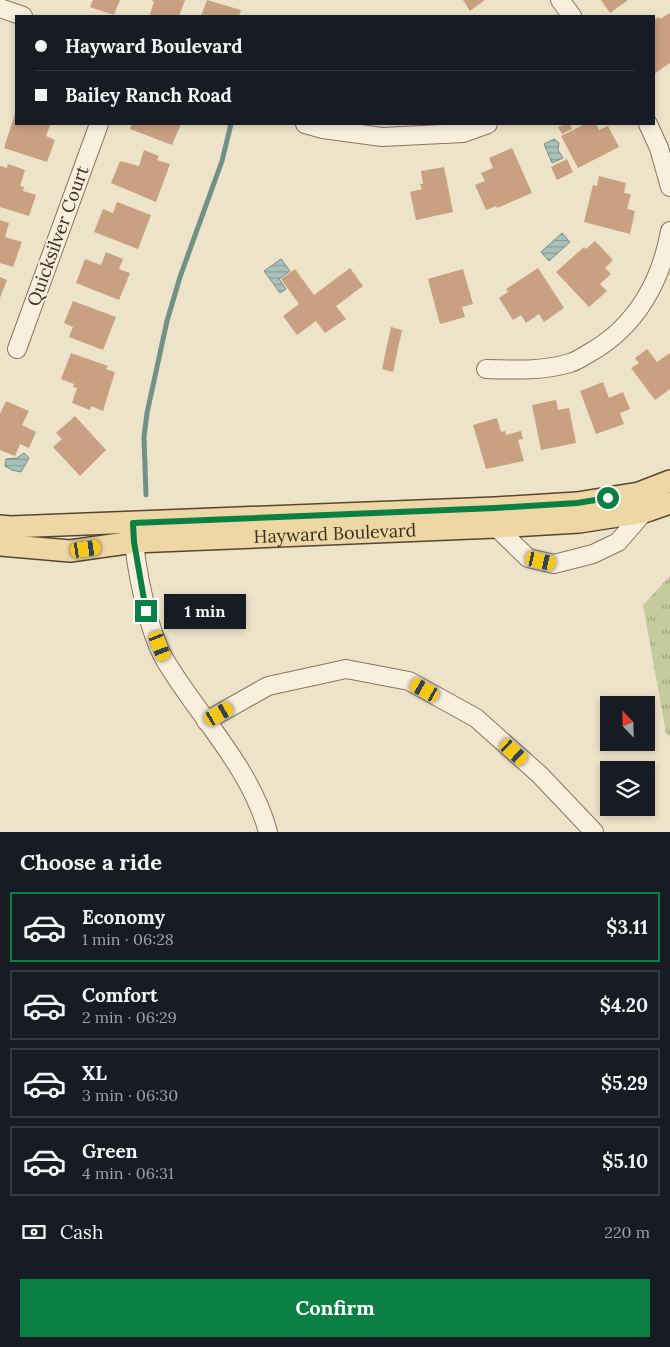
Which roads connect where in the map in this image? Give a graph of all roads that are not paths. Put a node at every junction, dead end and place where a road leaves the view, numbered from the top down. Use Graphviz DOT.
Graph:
graph roads {
  1 [pos="560,0"];
  2 [pos="0,8"];
  3 [pos="20,15"];
  4 [pos="571,15"];
  5 [pos="100,125"];
  6 [pos="309,125"];
  7 [pos="485,125"];
  8 [pos="648,125"];
  9 [pos="670,187"];
  10 [pos="670,231"];
  11 [pos="18,349"];
  12 [pos="486,369"];
  13 [pos="670,481"];
  14 [pos="670,503"];
  15 [pos="644,512"];
  16 [pos="0,526"];
  17 [pos="496,527"];
  18 [pos="133,533"];
  19 [pos="0,545"];
  20 [pos="206,722"];
  21 [pos="268,832"];
  22 [pos="594,832"];
  1 -- 4 [label="street"];
  2 -- 3 [label="street"];
  5 -- 11 [label="street, Quicksilver Court"];
  6 -- 7 [label="street"];
  8 -- 9 [label="street"];
  10 -- 12 [label="street"];
  13 -- 18 [label="main road, Hayward Boulevard"];
  14 -- 15 [label="main road, Hayward Boulevard"];
  15 -- 17 [label="main road, Hayward Boulevard"];
  15 -- 17 [label="street"];
  16 -- 18 [label="main road, Hayward Boulevard"];
  17 -- 18 [label="main road, Hayward Boulevard"];
  18 -- 19 [label="main road, Hayward Boulevard"];
  18 -- 20 [label="street"];
  20 -- 21 [label="street"];
  20 -- 22 [label="street"];
}
